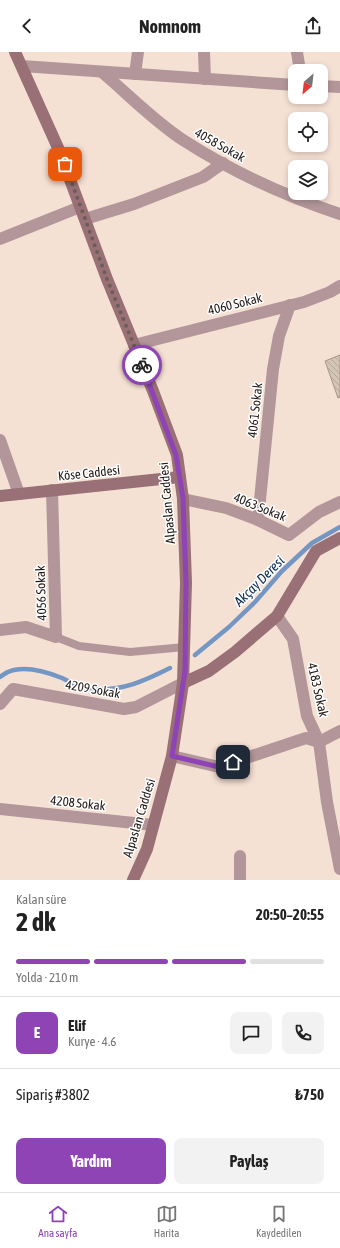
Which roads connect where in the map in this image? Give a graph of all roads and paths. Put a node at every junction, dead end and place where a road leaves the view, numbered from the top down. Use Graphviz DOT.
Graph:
graph roads {
  1 [pos="15,52"];
  2 [pos="138,52"];
  3 [pos="204,52"];
  4 [pos="297,52"];
  5 [pos="299,64"];
  6 [pos="22,66"];
  7 [pos="103,73"];
  8 [pos="135,74"];
  9 [pos="205,79"];
  10 [pos="288,85"];
  11 [pos="328,87"];
  12 [pos="340,88"];
  13 [pos="223,163"];
  14 [pos="80,207"];
  15 [pos="340,214"];
  16 [pos="85,219"];
  17 [pos="0,238"];
  18 [pos="340,286"];
  19 [pos="290,305"];
  20 [pos="134,345"];
  21 [pos="0,440"];
  22 [pos="180,478"];
  23 [pos="52,490"];
  24 [pos="19,494"];
  25 [pos="0,496"];
  26 [pos="183,498"];
  27 [pos="340,502"];
  28 [pos="258,520"];
  29 [pos="340,538"];
  30 [pos="277,616"];
  31 [pos="0,630"];
  32 [pos="56,637"];
  33 [pos="185,647"];
  34 [pos="184,683"];
  35 [pos="0,704"];
  36 [pos="340,731"];
  37 [pos="319,742"];
  38 [pos="172,756"];
  39 [pos="0,809"];
  40 [pos="154,825"];
  41 [pos="240,856"];
  42 [pos="340,869"];
  43 [pos="133,880"];
  44 [pos="240,880"];
  1 -- 6 [label="street, Alpaslan Caddesi"];
  2 -- 8 [label="street"];
  3 -- 9 [label="street"];
  4 -- 5 [label="street"];
  6 -- 7 [label="street"];
  6 -- 14 [label="street, Alpaslan Caddesi"];
  7 -- 8 [label="street"];
  7 -- 13 [label="street, 4058 Sokak"];
  8 -- 9 [label="street"];
  9 -- 10 [label="street"];
  11 -- 12 [label="street"];
  13 -- 15 [label="street, 4058 Sokak"];
  13 -- 16 [label="street"];
  14 -- 16 [label="street, Alpaslan Caddesi"];
  14 -- 17 [label="street"];
  16 -- 20 [label="street, Alpaslan Caddesi"];
  18 -- 19 [label="street, 4060 Sokak"];
  19 -- 20 [label="street, 4060 Sokak"];
  19 -- 28 [label="street, 4061 Sokak"];
  20 -- 22 [label="street, Alpaslan Caddesi"];
  21 -- 24 [label="street"];
  22 -- 23 [label="street, Köse Caddesi"];
  22 -- 26 [label="street, Alpaslan Caddesi"];
  23 -- 24 [label="street, Köse Caddesi"];
  23 -- 32 [label="street, 4056 Sokak"];
  24 -- 25 [label="street, Köse Caddesi"];
  26 -- 28 [label="street, 4063 Sokak"];
  26 -- 33 [label="street, Alpaslan Caddesi"];
  27 -- 28 [label="street, 4063 Sokak"];
  29 -- 30 [label="street"];
  30 -- 34 [label="street"];
  30 -- 37 [label="street, 4183 Sokak"];
  31 -- 32 [label="street, 4056 Sokak"];
  32 -- 33 [label="lane"];
  33 -- 34 [label="street, Alpaslan Caddesi"];
  34 -- 35 [label="street, 4209 Sokak"];
  34 -- 38 [label="street, Alpaslan Caddesi"];
  36 -- 37 [label="street"];
  37 -- 38 [label="street"];
  37 -- 42 [label="street, 4183 Sokak"];
  38 -- 40 [label="street, Alpaslan Caddesi"];
  39 -- 40 [label="street, 4208 Sokak"];
  40 -- 43 [label="street, Alpaslan Caddesi"];
  41 -- 44 [label="street"];
}
